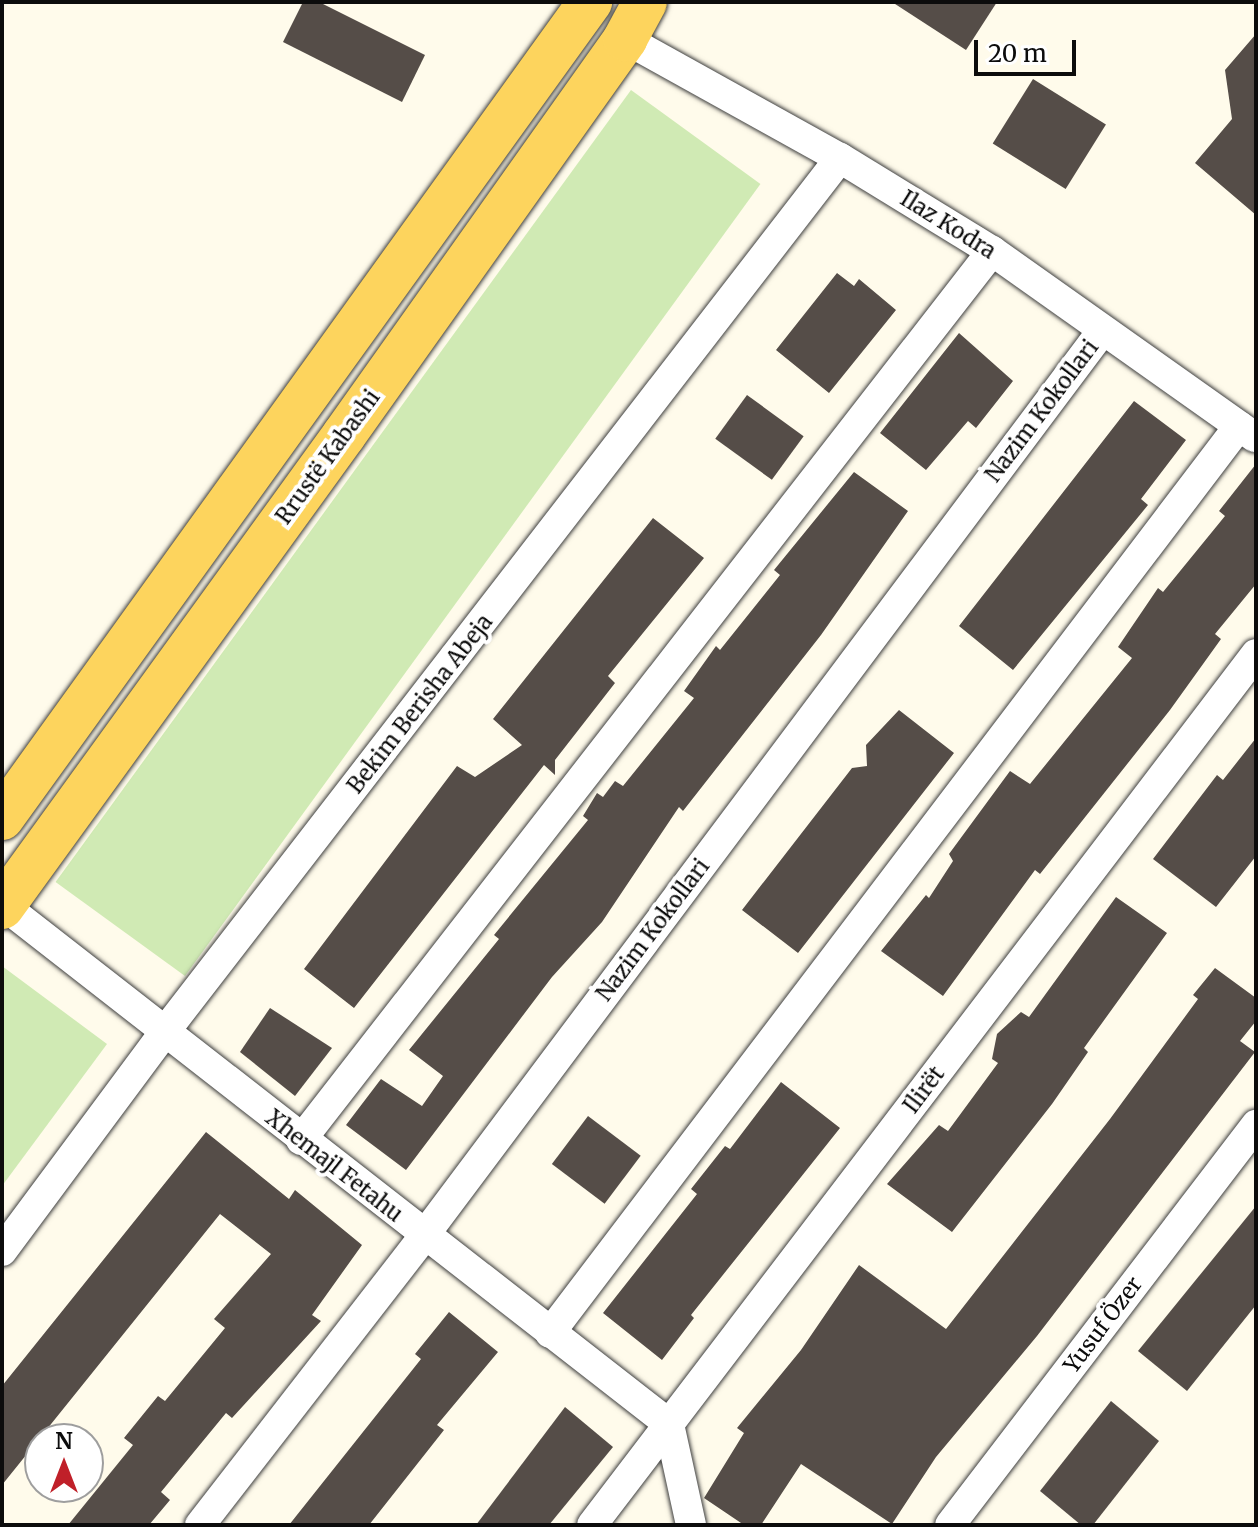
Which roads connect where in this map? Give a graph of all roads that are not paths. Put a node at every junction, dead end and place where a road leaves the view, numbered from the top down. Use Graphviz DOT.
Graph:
graph roads {
  1 [pos="590,2"];
  2 [pos="635,20"];
  3 [pos="840,158"];
  4 [pos="992,251"];
  5 [pos="1102,331"];
  6 [pos="1248,431"];
  7 [pos="1256,654"];
  8 [pos="2,818"];
  9 [pos="3,905"];
  10 [pos="163,1034"];
  11 [pos="1256,1125"];
  12 [pos="301,1140"];
  13 [pos="423,1237"];
  14 [pos="2,1251"];
  15 [pos="550,1333"];
  16 [pos="669,1424"];
  17 [pos="200,1525"];
  18 [pos="592,1525"];
  19 [pos="691,1525"];
  20 [pos="950,1525"];
  1 -- 8 [label="main road"];
  2 -- 3 [label="street, Ilaz Kodra"];
  2 -- 9 [label="main road, Rrustë Kabashi"];
  3 -- 4 [label="street, Ilaz Kodra"];
  3 -- 10 [label="street, Bekim Berisha Abeja"];
  4 -- 5 [label="street, Ilaz Kodra"];
  4 -- 12 [label="street"];
  5 -- 6 [label="street, Ilaz Kodra"];
  5 -- 13 [label="street, Nazim Kokollari"];
  6 -- 15 [label="street"];
  7 -- 16 [label="street, Ilirët"];
  9 -- 10 [label="street, Xhemajl Fetahu"];
  10 -- 12 [label="street, Xhemajl Fetahu"];
  10 -- 14 [label="street, Bekim Berisha Abeja"];
  11 -- 20 [label="street, Yusuf Özer"];
  12 -- 13 [label="street, Xhemajl Fetahu"];
  13 -- 15 [label="street, Xhemajl Fetahu"];
  13 -- 17 [label="street, Nazim Kokollari"];
  15 -- 16 [label="street, Xhemajl Fetahu"];
  16 -- 18 [label="street, Ilirët"];
  16 -- 19 [label="street"];
}
